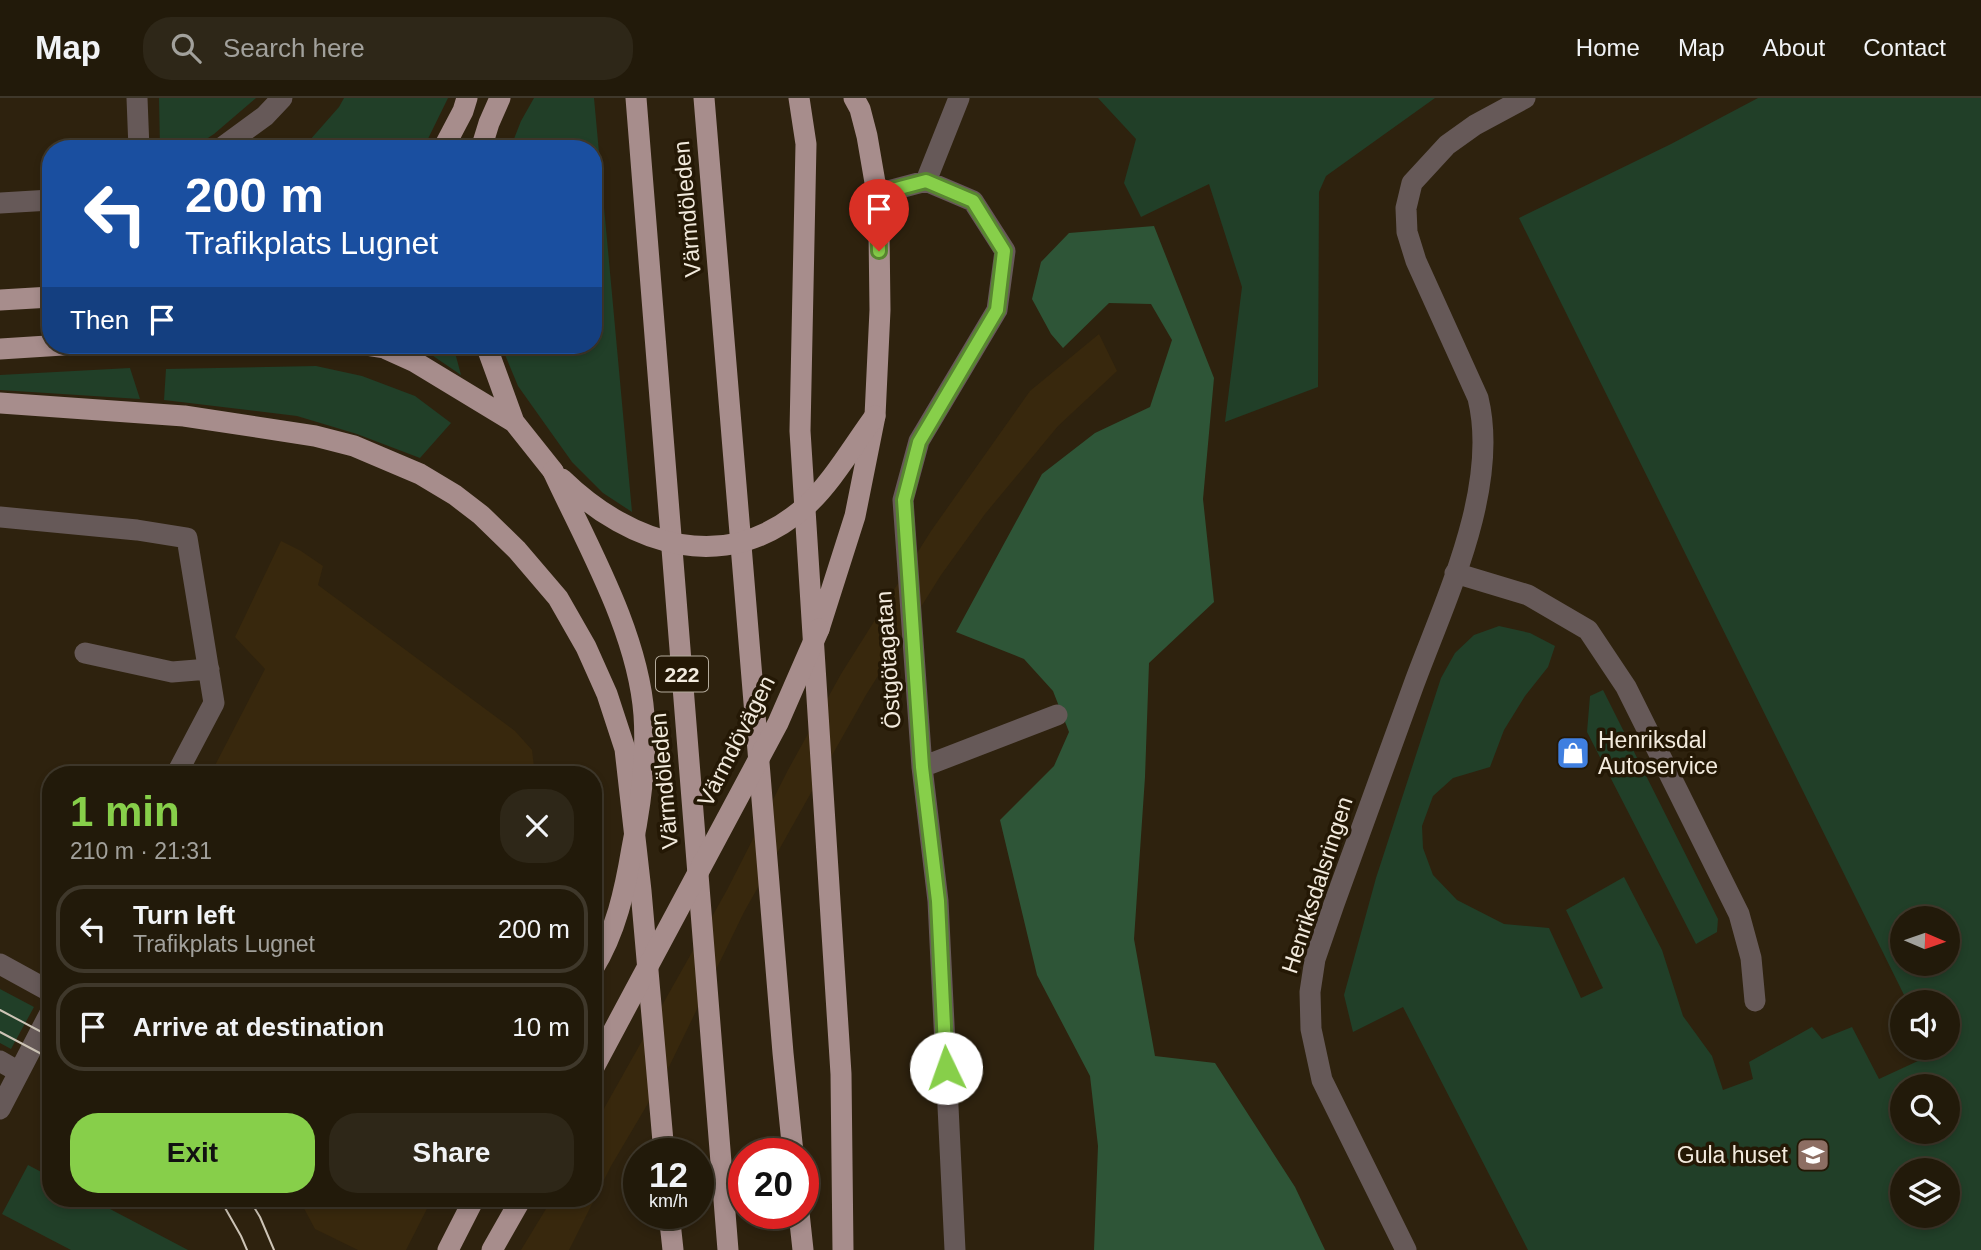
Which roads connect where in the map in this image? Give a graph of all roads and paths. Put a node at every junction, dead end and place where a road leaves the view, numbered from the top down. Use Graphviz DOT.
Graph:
graph roads {
  1 [pos="137,98"];
  2 [pos="282,98"];
  3 [pos="467,98"];
  4 [pos="499,98"];
  5 [pos="636,98"];
  6 [pos="704,98"];
  7 [pos="799,98"];
  8 [pos="959,98"];
  9 [pos="1525,98"];
  10 [pos="857,102"];
  11 [pos="139,140"];
  12 [pos="232,140"];
  13 [pos="448,140"];
  14 [pos="484,140"];
  15 [pos="926,181"];
  16 [pos="877,194"];
  17 [pos="42,201"];
  18 [pos="0,204"];
  19 [pos="42,298"];
  20 [pos="0,300"];
  21 [pos="42,346"];
  22 [pos="0,349"];
  23 [pos="397,354"];
  24 [pos="488,354"];
  25 [pos="0,403"];
  26 [pos="875,416"];
  27 [pos="514,422"];
  28 [pos="553,471"];
  29 [pos="0,517"];
  30 [pos="1455,573"];
  31 [pos="85,653"];
  32 [pos="209,669"];
  33 [pos="1058,715"];
  34 [pos="181,766"];
  35 [pos="922,767"];
  36 [pos="602,950"];
  37 [pos="0,964"];
  38 [pos="42,987"];
  39 [pos="1755,1001"];
  40 [pos="42,1028"];
  41 [pos="602,1052"];
  42 [pos="0,1061"];
  43 [pos="19,1072"];
  44 [pos="0,1109"];
  45 [pos="663,1138"];
  46 [pos="792,1138"];
  47 [pos="470,1207"];
  48 [pos="516,1207"];
  49 [pos="671,1229"];
  50 [pos="801,1229"];
  51 [pos="448,1250"];
  52 [pos="492,1250"];
  53 [pos="673,1250"];
  54 [pos="728,1250"];
  55 [pos="803,1250"];
  56 [pos="843,1250"];
  57 [pos="955,1250"];
  58 [pos="1406,1250"];
  1 -- 11 [label="street"];
  2 -- 12 [label="street"];
  3 -- 13 [label="main road"];
  4 -- 14 [label="main road"];
  5 -- 54 [label="main road, Värmdöleden / 222"];
  6 -- 46 [label="main road, Värmdöleden"];
  7 -- 56 [label="main road"];
  8 -- 15 [label="street"];
  9 -- 30 [label="street, Henriksdalsringen"];
  10 -- 16 [label="main road, Värmdövägen"];
  15 -- 16 [label="street"];
  15 -- 35 [label="street, Östgötagatan"];
  16 -- 26 [label="main road, Värmdövägen"];
  17 -- 18 [label="street"];
  19 -- 20 [label="main road"];
  21 -- 22 [label="main road"];
  23 -- 27 [label="main road"];
  24 -- 27 [label="main road"];
  25 -- 45 [label="main road"];
  26 -- 28 [label="main road, bridge"];
  26 -- 41 [label="main road, Värmdövägen, bridge"];
  27 -- 28 [label="main road"];
  28 -- 36 [label="main road, bridge"];
  29 -- 32 [label="street"];
  30 -- 39 [label="street"];
  30 -- 58 [label="street, Henriksdalsringen"];
  31 -- 32 [label="street"];
  32 -- 34 [label="street"];
  33 -- 35 [label="street"];
  35 -- 57 [label="street, Östgötagatan"];
  37 -- 38 [label="street"];
  40 -- 43 [label="street"];
  42 -- 43 [label="street"];
  43 -- 44 [label="street"];
  47 -- 51 [label="main road"];
  48 -- 52 [label="main road"];
  49 -- 53 [label="main road"];
  50 -- 55 [label="main road"];
}
